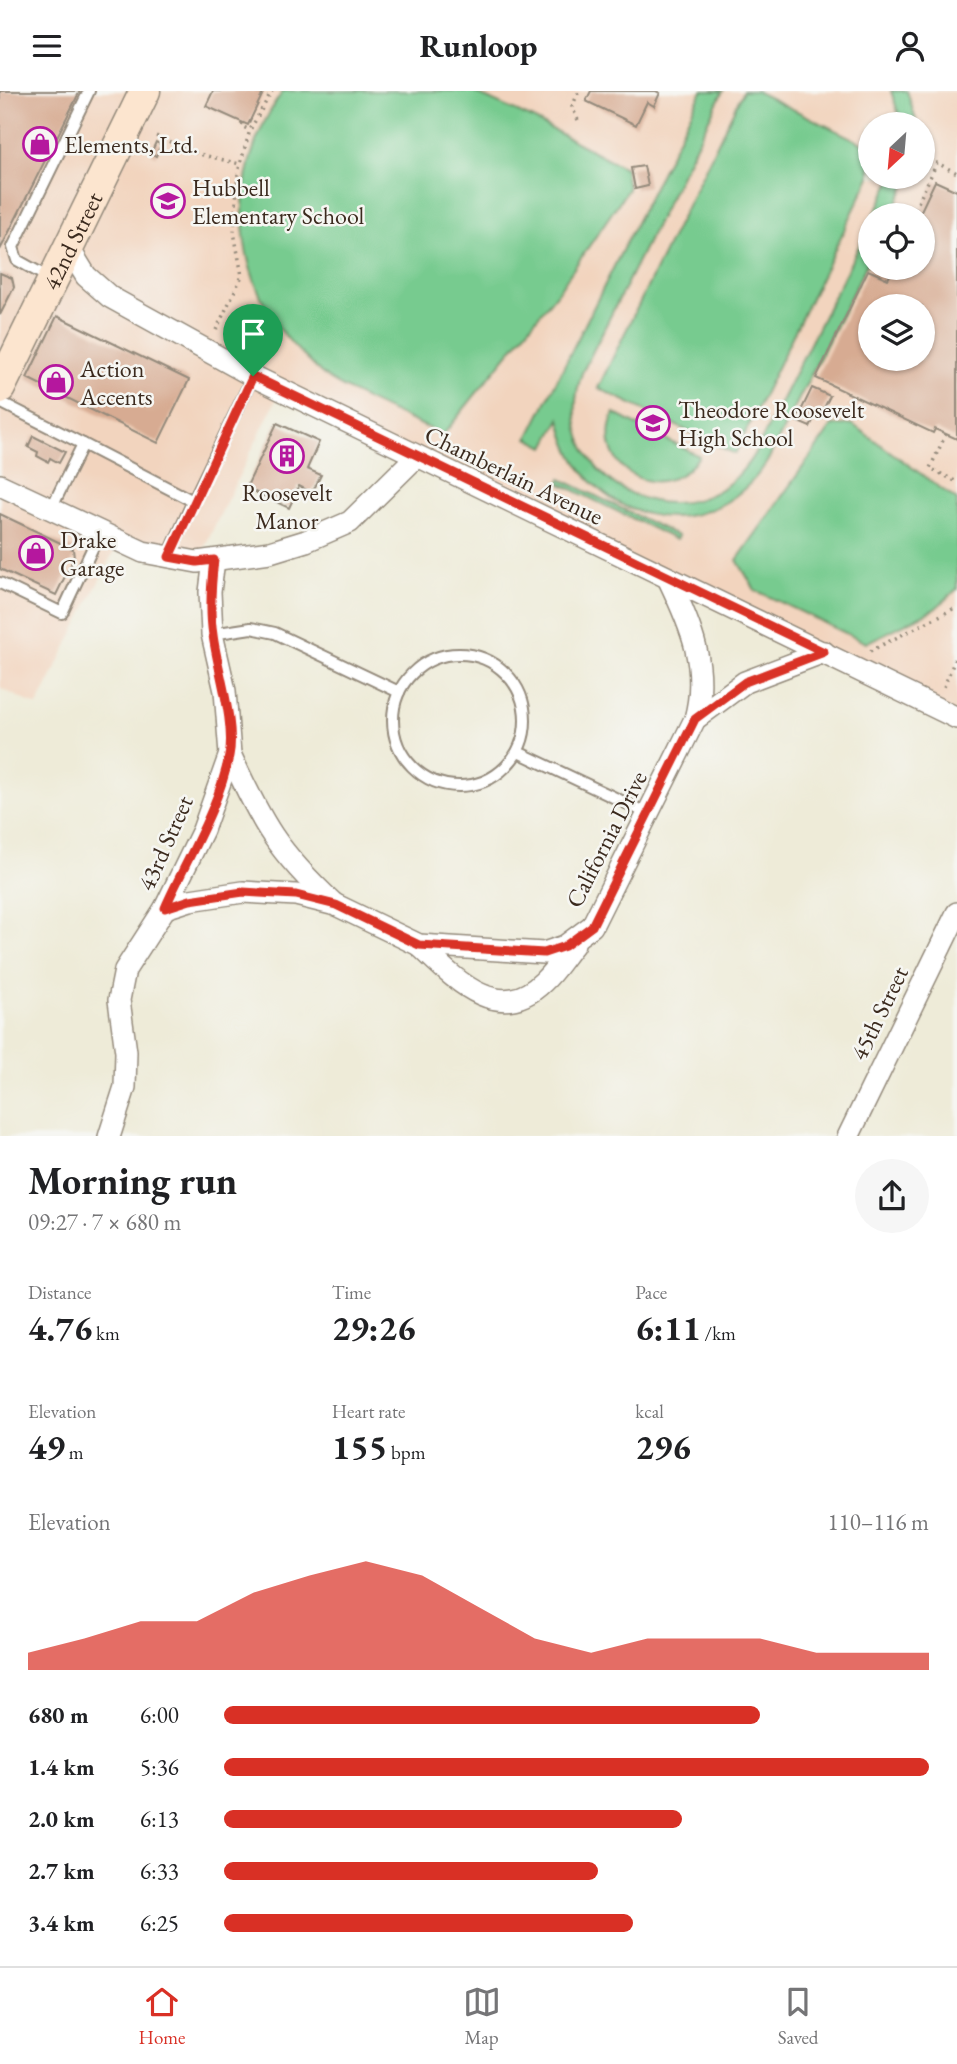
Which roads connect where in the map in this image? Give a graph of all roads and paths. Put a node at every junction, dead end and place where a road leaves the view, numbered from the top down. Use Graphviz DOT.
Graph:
graph roads {
  1 [pos="89,91"];
  2 [pos="272,91"];
  3 [pos="579,91"];
  4 [pos="139,93"];
  5 [pos="578,120"];
  6 [pos="242,123"];
  7 [pos="250,131"];
  8 [pos="156,136"];
  9 [pos="240,165"];
  10 [pos="957,173"];
  11 [pos="918,203"];
  12 [pos="70,250"];
  13 [pos="54,280"];
  14 [pos="216,330"];
  15 [pos="253,376"];
  16 [pos="1,385"];
  17 [pos="947,434"];
  18 [pos="83,444"];
  19 [pos="417,456"];
  20 [pos="957,482"];
  21 [pos="0,485"];
  22 [pos="193,501"];
  23 [pos="51,509"];
  24 [pos="100,532"];
  25 [pos="169,557"];
  26 [pos="214,560"];
  27 [pos="669,580"];
  28 [pos="0,583"];
  29 [pos="957,607"];
  30 [pos="212,634"];
  31 [pos="870,651"];
  32 [pos="824,652"];
  33 [pos="957,654"];
  34 [pos="944,688"];
  35 [pos="399,692"];
  36 [pos="957,717"];
  37 [pos="695,719"];
  38 [pos="518,751"];
  39 [pos="230,754"];
  40 [pos="649,814"];
  41 [pos="336,905"];
  42 [pos="165,908"];
  43 [pos="957,913"];
  44 [pos="580,937"];
  45 [pos="419,945"];
  46 [pos="109,1136"];
  47 [pos="848,1136"];
  1 -- 13 [label="lane"];
  2 -- 7 [label="path"];
  3 -- 5 [label="path"];
  4 -- 12 [label="street, 42nd Street"];
  6 -- 7 [label="path"];
  7 -- 9 [label="path"];
  8 -- 9 [label="path"];
  9 -- 14 [label="path"];
  10 -- 11 [label="path"];
  12 -- 13 [label="street, 42nd Street"];
  12 -- 15 [label="street, Chamberlain Avenue"];
  13 -- 16 [label="street, 42nd Street"];
  15 -- 19 [label="street, Chamberlain Avenue"];
  15 -- 22 [label="lane"];
  16 -- 18 [label="lane"];
  17 -- 20 [label="path"];
  18 -- 22 [label="lane"];
  18 -- 23 [label="lane"];
  19 -- 26 [label="street"];
  19 -- 27 [label="street, Chamberlain Avenue"];
  21 -- 23 [label="street"];
  22 -- 25 [label="lane"];
  23 -- 24 [label="street"];
  24 -- 25 [label="street"];
  24 -- 28 [label="lane"];
  25 -- 26 [label="street"];
  26 -- 30 [label="street, 43rd Street"];
  27 -- 32 [label="street, Chamberlain Avenue"];
  27 -- 37 [label="street, California Drive"];
  29 -- 31 [label="path"];
  30 -- 35 [label="lane"];
  30 -- 39 [label="street, 43rd Street"];
  32 -- 36 [label="street, Chamberlain Avenue"];
  32 -- 37 [label="street, California Drive"];
  33 -- 34 [label="path"];
  35 -- 38 [label="lane"];
  35 -- 38 [label="lane"];
  37 -- 40 [label="street, California Drive"];
  38 -- 40 [label="lane"];
  39 -- 41 [label="street, California Drive"];
  39 -- 42 [label="street, 43rd Street"];
  40 -- 44 [label="street, California Drive"];
  41 -- 42 [label="street, California Drive"];
  41 -- 45 [label="street, California Drive"];
  42 -- 46 [label="street, 43rd Street"];
  43 -- 47 [label="street, 45th Street"];
  44 -- 45 [label="street, California Drive"];
  44 -- 45 [label="street"];
}
